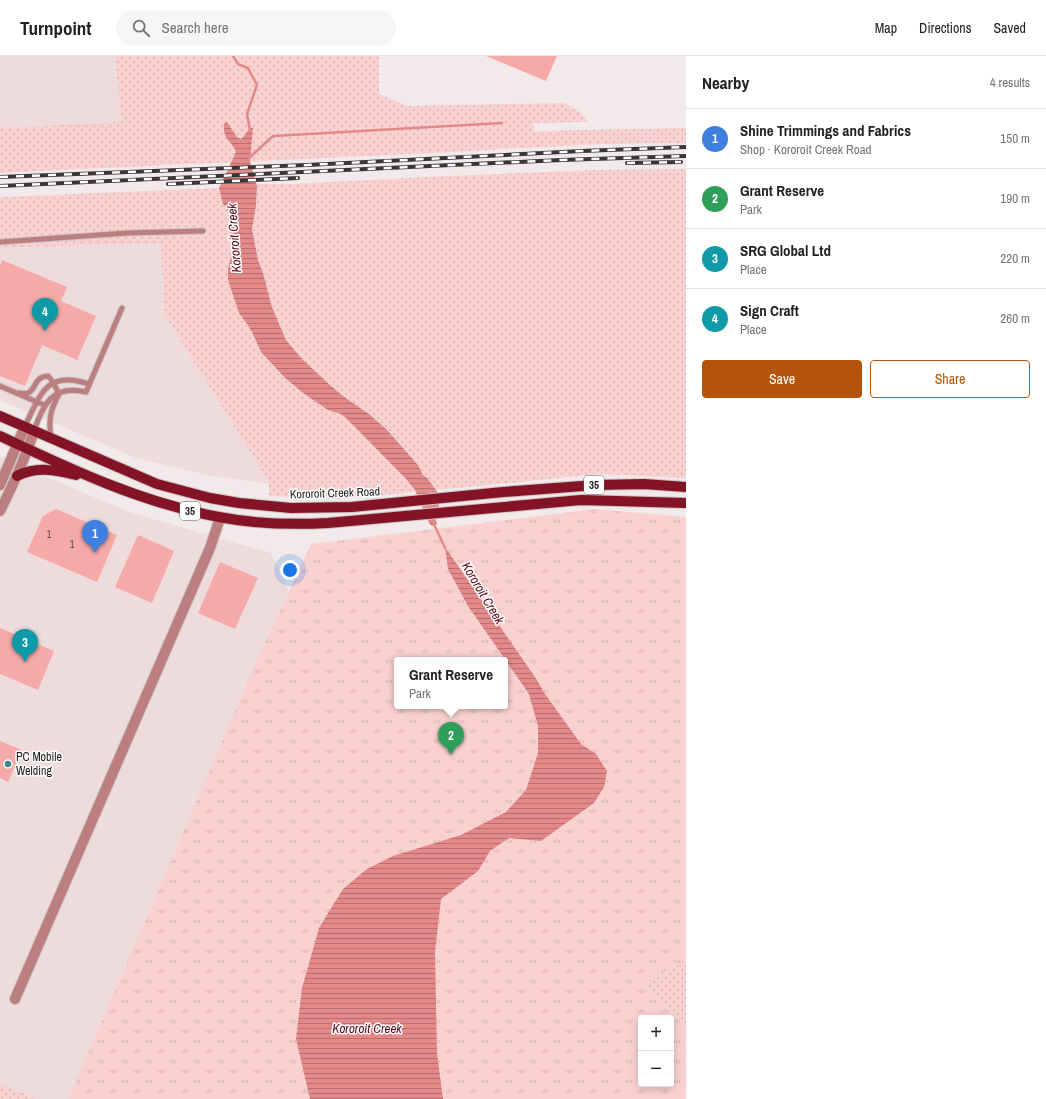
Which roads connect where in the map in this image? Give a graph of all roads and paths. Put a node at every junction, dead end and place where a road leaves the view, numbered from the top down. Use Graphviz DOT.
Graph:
graph roads {
  1 [pos="204,231"];
  2 [pos="0,242"];
  3 [pos="122,308"];
  4 [pos="53,382"];
  5 [pos="89,384"];
  6 [pos="0,386"];
  7 [pos="18,394"];
  8 [pos="59,394"];
  9 [pos="37,402"];
  10 [pos="44,405"];
  11 [pos="0,416"];
  12 [pos="29,429"];
  13 [pos="0,436"];
  14 [pos="51,438"];
  15 [pos="17,444"];
  16 [pos="28,449"];
  17 [pos="17,476"];
  18 [pos="103,482"];
  19 [pos="0,485"];
  20 [pos="686,487"];
  21 [pos="686,503"];
  22 [pos="0,511"];
  23 [pos="220,518"];
  24 [pos="15,999"];
  1 -- 2 [label="lane"];
  3 -- 5 [label="lane"];
  4 -- 5 [label="lane"];
  4 -- 7 [label="lane"];
  4 -- 8 [label="lane"];
  4 -- 9 [label="lane"];
  5 -- 8 [label="lane"];
  6 -- 7 [label="lane"];
  7 -- 9 [label="lane"];
  8 -- 10 [label="lane"];
  8 -- 14 [label="lane"];
  9 -- 10 [label="lane"];
  9 -- 12 [label="lane"];
  10 -- 12 [label="lane"];
  11 -- 12 [label="main road, Kororoit Creek Road / 35"];
  12 -- 14 [label="main road, Kororoit Creek Road / 35"];
  12 -- 15 [label="street"];
  12 -- 16 [label="street"];
  13 -- 15 [label="main road, 35"];
  14 -- 20 [label="main road, Kororoit Creek Road / 35"];
  15 -- 16 [label="main road, 35"];
  15 -- 19 [label="street"];
  16 -- 17 [label="street"];
  16 -- 18 [label="main road, 35"];
  17 -- 18 [label="main road"];
  17 -- 22 [label="street"];
  18 -- 23 [label="main road, 35"];
  21 -- 23 [label="main road, 35"];
  23 -- 24 [label="street"];
}
